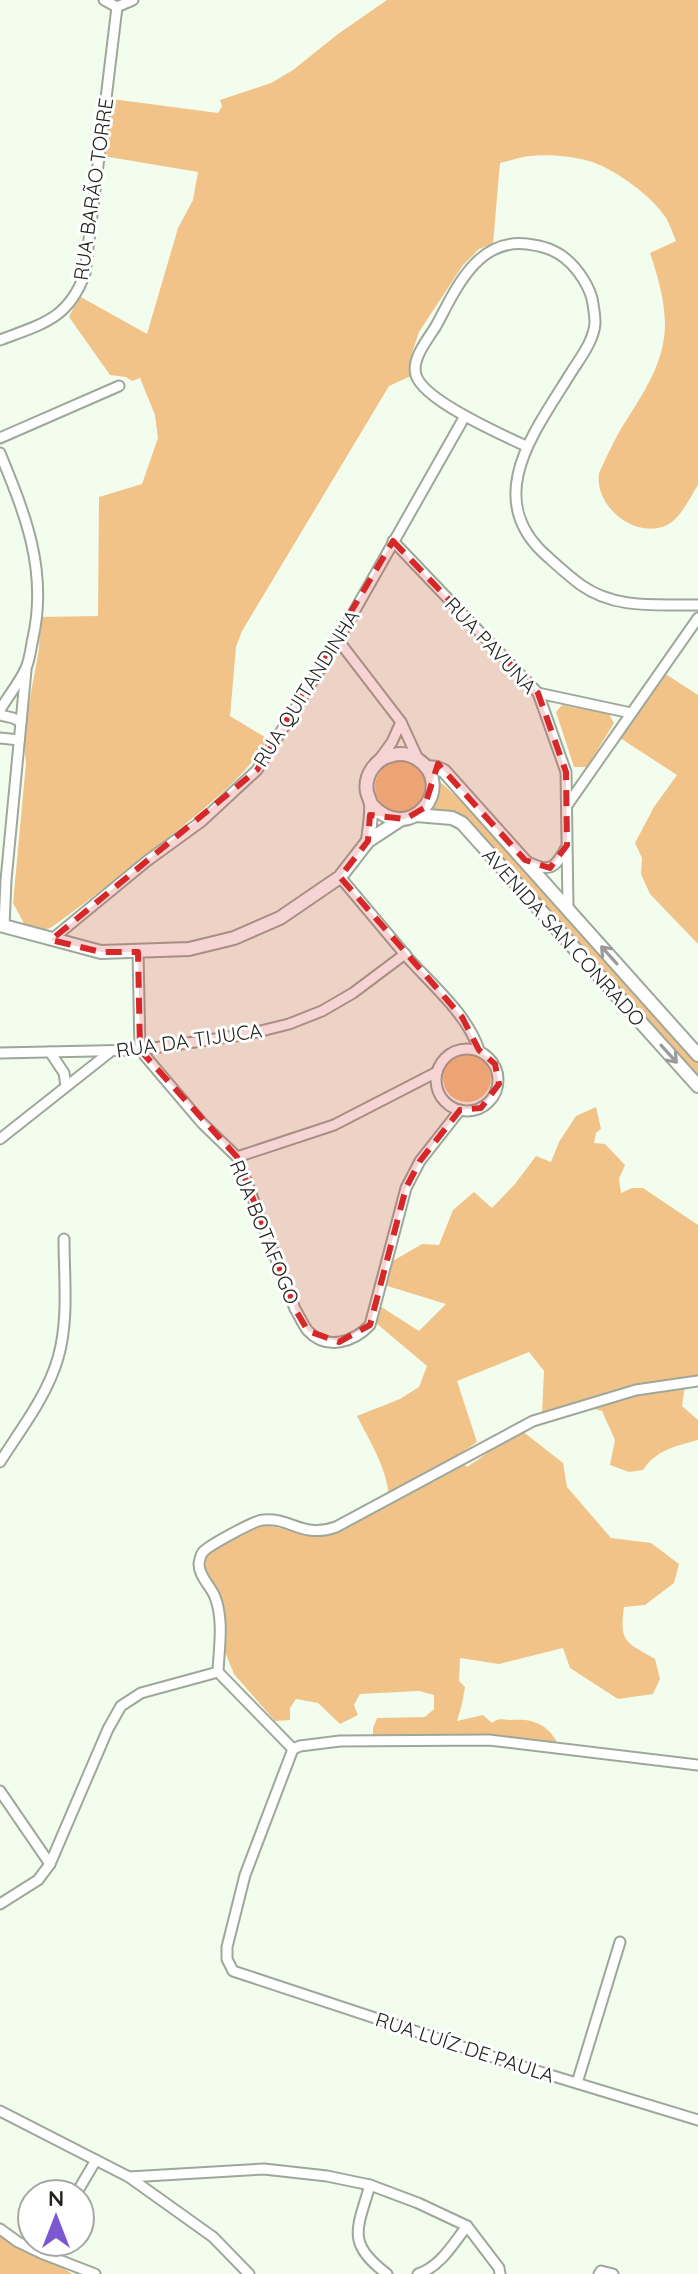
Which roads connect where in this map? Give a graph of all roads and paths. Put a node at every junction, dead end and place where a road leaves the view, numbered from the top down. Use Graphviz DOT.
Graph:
graph roads {
  1 [pos="104,0"];
  2 [pos="133,0"];
  3 [pos="117,7"];
  4 [pos="0,340"];
  5 [pos="119,386"];
  6 [pos="465,416"];
  7 [pos="0,438"];
  8 [pos="526,446"];
  9 [pos="0,453"];
  10 [pos="393,541"];
  11 [pos="698,605"];
  12 [pos="698,618"];
  13 [pos="338,640"];
  14 [pos="27,667"];
  15 [pos="538,693"];
  16 [pos="0,712"];
  17 [pos="631,713"];
  18 [pos="21,722"];
  19 [pos="401,722"];
  20 [pos="0,738"];
  21 [pos="19,740"];
  22 [pos="378,762"];
  23 [pos="422,763"];
  24 [pos="371,804"];
  25 [pos="568,804"];
  26 [pos="416,815"];
  27 [pos="400,820"];
  28 [pos="368,841"];
  29 [pos="567,845"];
  30 [pos="525,860"];
  31 [pos="340,877"];
  32 [pos="568,908"];
  33 [pos="2,925"];
  34 [pos="51,940"];
  35 [pos="138,952"];
  36 [pos="405,954"];
  37 [pos="140,1050"];
  38 [pos="479,1050"];
  39 [pos="50,1052"];
  40 [pos="110,1052"];
  41 [pos="0,1053"];
  42 [pos="698,1055"];
  43 [pos="437,1072"];
  44 [pos="66,1086"];
  45 [pos="698,1086"];
  46 [pos="460,1110"];
  47 [pos="0,1139"];
  48 [pos="237,1157"];
  49 [pos="64,1239"];
  50 [pos="698,1381"];
  51 [pos="0,1462"];
  52 [pos="218,1672"];
  53 [pos="293,1749"];
  54 [pos="698,1765"];
  55 [pos="0,1791"];
  56 [pos="50,1864"];
  57 [pos="0,1904"];
  58 [pos="620,1942"];
  59 [pos="577,2083"];
  60 [pos="0,2111"];
  61 [pos="698,2120"];
  62 [pos="96,2160"];
  63 [pos="129,2177"];
  64 [pos="85,2178"];
  65 [pos="370,2185"];
  66 [pos="467,2226"];
  67 [pos="54,2258"];
  68 [pos="95,2274"];
  69 [pos="249,2274"];
  70 [pos="387,2274"];
  71 [pos="418,2274"];
  72 [pos="500,2274"];
  73 [pos="599,2274"];
  74 [pos="613,2274"];
  1 -- 3 [label="street"];
  2 -- 3 [label="street"];
  3 -- 4 [label="street, RUA BARÃO TORRE"];
  5 -- 7 [label="street"];
  6 -- 8 [label="street"];
  6 -- 8 [label="street"];
  6 -- 10 [label="street, RUA QUITANDINHA"];
  8 -- 11 [label="street"];
  9 -- 14 [label="street"];
  10 -- 13 [label="street, RUA QUITANDINHA"];
  10 -- 15 [label="street, RUA PAVUNA"];
  12 -- 17 [label="street"];
  13 -- 19 [label="street"];
  13 -- 34 [label="street, RUA QUITANDINHA"];
  14 -- 16 [label="street"];
  14 -- 18 [label="street"];
  15 -- 17 [label="street"];
  15 -- 25 [label="street, RUA PAVUNA"];
  16 -- 18 [label="street"];
  17 -- 25 [label="street"];
  18 -- 21 [label="street"];
  19 -- 22 [label="street"];
  19 -- 23 [label="street"];
  20 -- 21 [label="street"];
  21 -- 33 [label="street"];
  22 -- 23 [label="street"];
  22 -- 24 [label="street"];
  23 -- 26 [label="street"];
  23 -- 30 [label="street, AVENIDA SAN CONRADO"];
  24 -- 27 [label="street"];
  24 -- 28 [label="street"];
  25 -- 29 [label="street, RUA PAVUNA"];
  26 -- 27 [label="street"];
  26 -- 45 [label="street, AVENIDA SAN CONRADO, one-way"];
  27 -- 28 [label="street"];
  28 -- 31 [label="street"];
  29 -- 30 [label="street"];
  29 -- 32 [label="street, RUA PAVUNA"];
  30 -- 32 [label="street, AVENIDA SAN CONRADO"];
  31 -- 35 [label="street"];
  31 -- 36 [label="street"];
  42 -- 32 [label="street, AVENIDA SAN CONRADO, one-way"];
  33 -- 34 [label="street"];
  34 -- 35 [label="street"];
  35 -- 37 [label="street"];
  36 -- 37 [label="street, RUA DA TIJUCA"];
  36 -- 38 [label="street"];
  37 -- 40 [label="street, RUA DA TIJUCA"];
  37 -- 48 [label="street, RUA BOTAFOGO"];
  38 -- 43 [label="street"];
  38 -- 46 [label="street"];
  39 -- 40 [label="street, RUA DA TIJUCA"];
  39 -- 41 [label="street, RUA DA TIJUCA"];
  39 -- 44 [label="street"];
  40 -- 44 [label="street"];
  43 -- 46 [label="street"];
  43 -- 48 [label="street"];
  44 -- 47 [label="street"];
  46 -- 48 [label="street, RUA BOTAFOGO"];
  49 -- 51 [label="street"];
  50 -- 52 [label="street"];
  52 -- 53 [label="street"];
  52 -- 56 [label="street"];
  53 -- 54 [label="street"];
  53 -- 59 [label="street, RUA LUÍZ DE PAULA"];
  55 -- 56 [label="street"];
  56 -- 57 [label="street"];
  58 -- 59 [label="street"];
  59 -- 61 [label="street, RUA LUÍZ DE PAULA"];
  60 -- 62 [label="street"];
  62 -- 63 [label="street"];
  62 -- 64 [label="street"];
  63 -- 65 [label="street"];
  63 -- 69 [label="street"];
  65 -- 66 [label="street"];
  65 -- 70 [label="street"];
  66 -- 71 [label="street"];
  66 -- 72 [label="street"];
  67 -- 68 [label="street"];
  73 -- 74 [label="street"];
}
